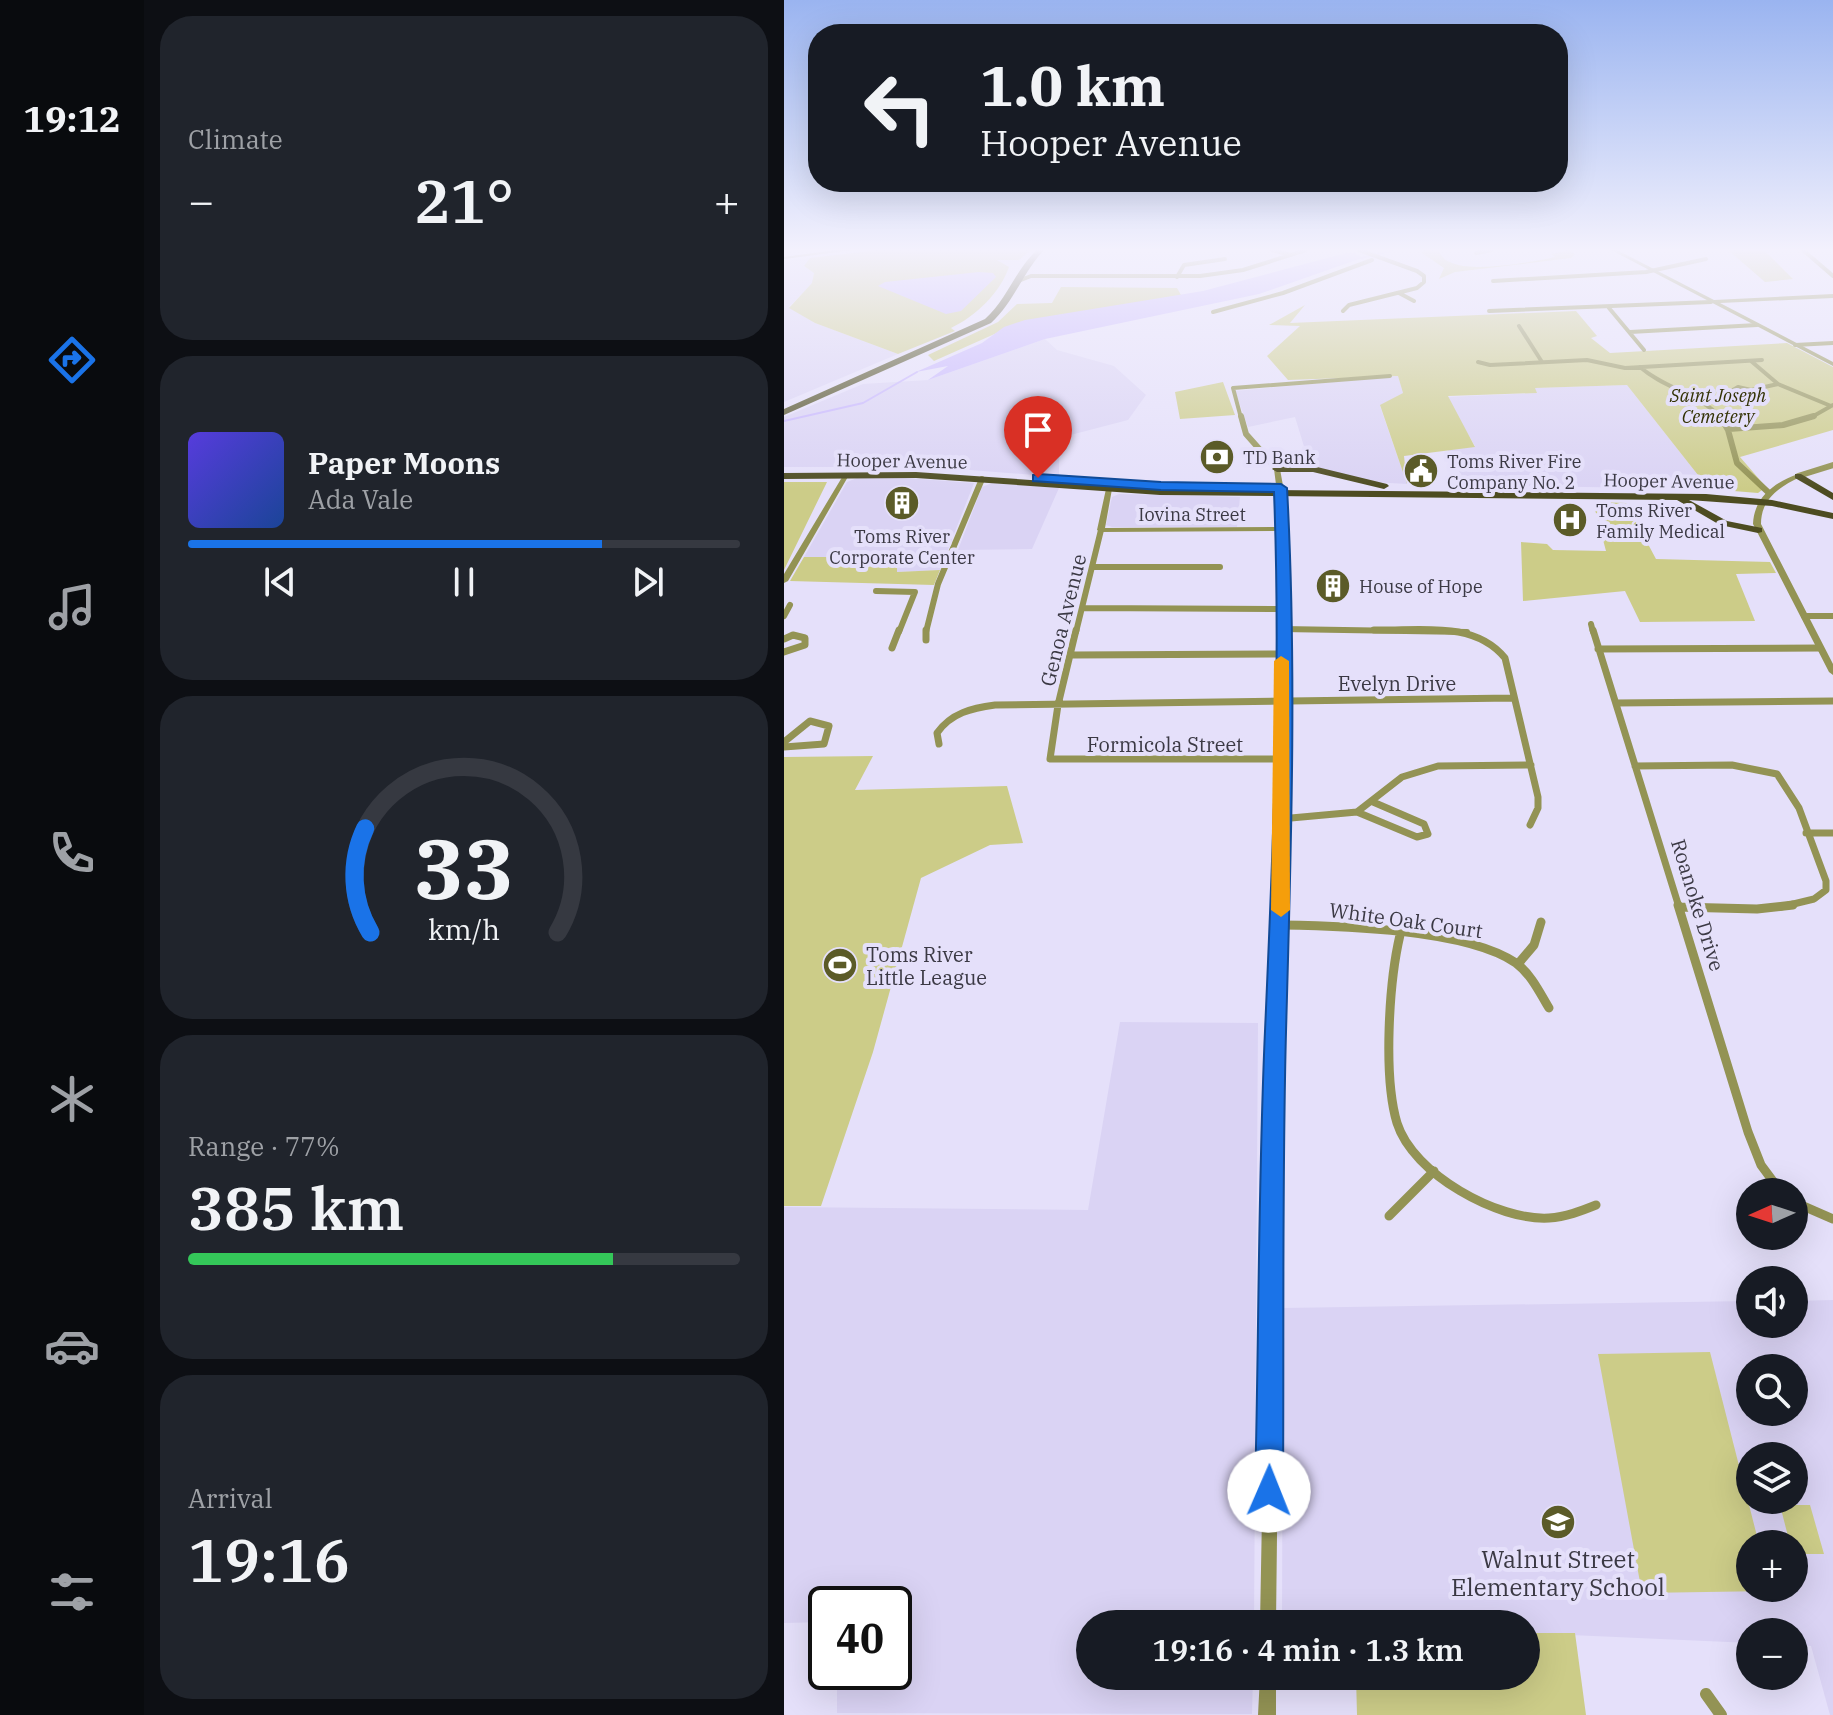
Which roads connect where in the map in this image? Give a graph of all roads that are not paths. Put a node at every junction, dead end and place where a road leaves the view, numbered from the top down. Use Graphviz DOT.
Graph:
graph roads {
  1 [pos="964,330"];
  2 [pos="970,330"];
  3 [pos="1522,330"];
  4 [pos="1666,330"];
  5 [pos="1767,330"];
  6 [pos="1630,332"];
  7 [pos="1833,343"];
  8 [pos="1795,345"];
  9 [pos="1644,350"];
  10 [pos="1762,360"];
  11 [pos="1751,361"];
  12 [pos="1478,362"];
  13 [pos="1542,362"];
  14 [pos="1833,364"];
  15 [pos="1640,367"];
  16 [pos="1390,376"];
  17 [pos="850,382"];
  18 [pos="1778,384"];
  19 [pos="1751,390"];
  20 [pos="1730,395"];
  21 [pos="1702,401"];
  22 [pos="1832,406"];
  23 [pos="784,408"];
  24 [pos="1729,429"];
  25 [pos="1833,465"];
  26 [pos="787,469"];
  27 [pos="1277,469"];
  28 [pos="846,475"];
  29 [pos="784,476"];
  30 [pos="1378,476"];
  31 [pos="1798,476"];
  32 [pos="982,479"];
  33 [pos="1400,487"];
  34 [pos="1423,487"];
  35 [pos="1109,489"];
  36 [pos="1281,491"];
  37 [pos="1506,494"];
  38 [pos="1670,496"];
  39 [pos="1765,497"];
  40 [pos="1833,497"];
  41 [pos="1833,513"];
  42 [pos="1283,529"];
  43 [pos="1101,530"];
  44 [pos="1758,530"];
  45 [pos="1093,567"];
  46 [pos="1220,567"];
  47 [pos="784,581"];
  48 [pos="876,591"];
  49 [pos="911,602"];
  50 [pos="933,602"];
  51 [pos="790,605"];
  52 [pos="1084,608"];
  53 [pos="1283,609"];
  54 [pos="784,616"];
  55 [pos="1804,616"];
  56 [pos="1833,616"];
  57 [pos="1591,624"];
  58 [pos="1282,629"];
  59 [pos="784,639"];
  60 [pos="926,640"];
  61 [pos="892,648"];
  62 [pos="1820,648"];
  63 [pos="1598,649"];
  64 [pos="784,652"];
  65 [pos="1281,654"];
  66 [pos="1073,655"];
  67 [pos="1833,672"];
  68 [pos="1513,698"];
  69 [pos="1833,701"];
  70 [pos="1281,702"];
  71 [pos="1616,703"];
  72 [pos="1058,705"];
  73 [pos="784,744"];
  74 [pos="939,744"];
  75 [pos="1050,759"];
  76 [pos="1280,759"];
  77 [pos="1531,765"];
  78 [pos="1635,766"];
  79 [pos="1373,802"];
  80 [pos="1357,812"];
  81 [pos="1280,819"];
  82 [pos="1530,825"];
  83 [pos="1806,833"];
  84 [pos="1833,833"];
  85 [pos="1679,907"];
  86 [pos="1541,922"];
  87 [pos="1281,925"];
  88 [pos="1400,935"];
  89 [pos="1518,964"];
  90 [pos="1549,1008"];
  91 [pos="1434,1171"];
  92 [pos="1771,1178"];
  93 [pos="1596,1205"];
  94 [pos="1808,1208"];
  95 [pos="1389,1216"];
  96 [pos="1833,1219"];
  97 [pos="1268,1610"];
  98 [pos="1268,1690"];
  99 [pos="1706,1694"];
  100 [pos="1267,1715"];
  101 [pos="1721,1715"];
  1 -- 17 [label="main road"];
  2 -- 17 [label="main road"];
  3 -- 13 [label="street"];
  4 -- 6 [label="street"];
  5 -- 8 [label="street"];
  6 -- 9 [label="street"];
  7 -- 8 [label="street"];
  8 -- 14 [label="street"];
  10 -- 11 [label="street"];
  11 -- 15 [label="street"];
  11 -- 18 [label="street"];
  12 -- 13 [label="street"];
  13 -- 15 [label="street"];
  15 -- 21 [label="street"];
  16 -- 27 [label="street"];
  17 -- 23 [label="main road"];
  17 -- 23 [label="main road"];
  18 -- 19 [label="street"];
  18 -- 22 [label="street"];
  19 -- 20 [label="street"];
  19 -- 20 [label="street"];
  20 -- 21 [label="street"];
  21 -- 24 [label="street"];
  22 -- 24 [label="street"];
  24 -- 39 [label="street"];
  25 -- 31 [label="street"];
  26 -- 36 [label="main road, Hooper Avenue"];
  27 -- 33 [label="main road"];
  27 -- 36 [label="street"];
  28 -- 29 [label="main road, Hooper Avenue"];
  28 -- 32 [label="main road, Hooper Avenue"];
  28 -- 47 [label="street"];
  30 -- 33 [label="main road"];
  31 -- 39 [label="street"];
  31 -- 40 [label="main road"];
  32 -- 35 [label="main road, Hooper Avenue"];
  32 -- 50 [label="street"];
  33 -- 34 [label="main road, Hooper Avenue"];
  33 -- 36 [label="main road, Hooper Avenue"];
  34 -- 37 [label="main road"];
  34 -- 39 [label="main road, Hooper Avenue"];
  35 -- 36 [label="main road, Hooper Avenue"];
  35 -- 43 [label="street, Genoa Avenue"];
  36 -- 37 [label="main road, Hooper Avenue"];
  36 -- 42 [label="street"];
  37 -- 38 [label="main road, Hooper Avenue"];
  38 -- 39 [label="main road, Hooper Avenue"];
  38 -- 44 [label="main road"];
  39 -- 41 [label="main road, Hooper Avenue"];
  39 -- 44 [label="street"];
  42 -- 43 [label="street, Iovina Street"];
  42 -- 53 [label="street"];
  43 -- 45 [label="street, Genoa Avenue"];
  44 -- 55 [label="street"];
  45 -- 46 [label="street"];
  45 -- 52 [label="street, Genoa Avenue"];
  48 -- 49 [label="street"];
  49 -- 50 [label="street"];
  49 -- 61 [label="street"];
  50 -- 60 [label="street"];
  51 -- 54 [label="street"];
  52 -- 53 [label="street"];
  52 -- 66 [label="street, Genoa Avenue"];
  53 -- 58 [label="street"];
  55 -- 56 [label="street"];
  55 -- 62 [label="street"];
  57 -- 63 [label="street, Roanoke Drive"];
  58 -- 65 [label="street"];
  58 -- 68 [label="street"];
  59 -- 64 [label="street"];
  62 -- 63 [label="street"];
  62 -- 67 [label="street"];
  63 -- 71 [label="street, Roanoke Drive"];
  65 -- 66 [label="street"];
  65 -- 70 [label="street"];
  66 -- 72 [label="street, Genoa Avenue"];
  68 -- 70 [label="street, Evelyn Drive"];
  68 -- 77 [label="street"];
  69 -- 71 [label="street"];
  70 -- 72 [label="street, Evelyn Drive"];
  70 -- 76 [label="street"];
  71 -- 78 [label="street, Roanoke Drive"];
  72 -- 74 [label="street, Evelyn Drive"];
  72 -- 75 [label="street, Genoa Avenue"];
  73 -- 73 [label="street"];
  75 -- 76 [label="street, Formicola Street"];
  76 -- 81 [label="street"];
  77 -- 79 [label="street"];
  77 -- 82 [label="street"];
  78 -- 83 [label="street"];
  78 -- 85 [label="street, Roanoke Drive"];
  79 -- 80 [label="street"];
  79 -- 80 [label="street"];
  80 -- 81 [label="street"];
  81 -- 87 [label="street"];
  83 -- 84 [label="street"];
  83 -- 85 [label="street"];
  85 -- 92 [label="street, Roanoke Drive"];
  86 -- 89 [label="street"];
  87 -- 88 [label="street, White Oak Court"];
  87 -- 97 [label="street"];
  88 -- 89 [label="street, White Oak Court"];
  88 -- 91 [label="street"];
  89 -- 90 [label="street"];
  91 -- 93 [label="street"];
  91 -- 95 [label="street"];
  94 -- 96 [label="street"];
  98 -- 100 [label="street"];
  99 -- 101 [label="street"];
}
